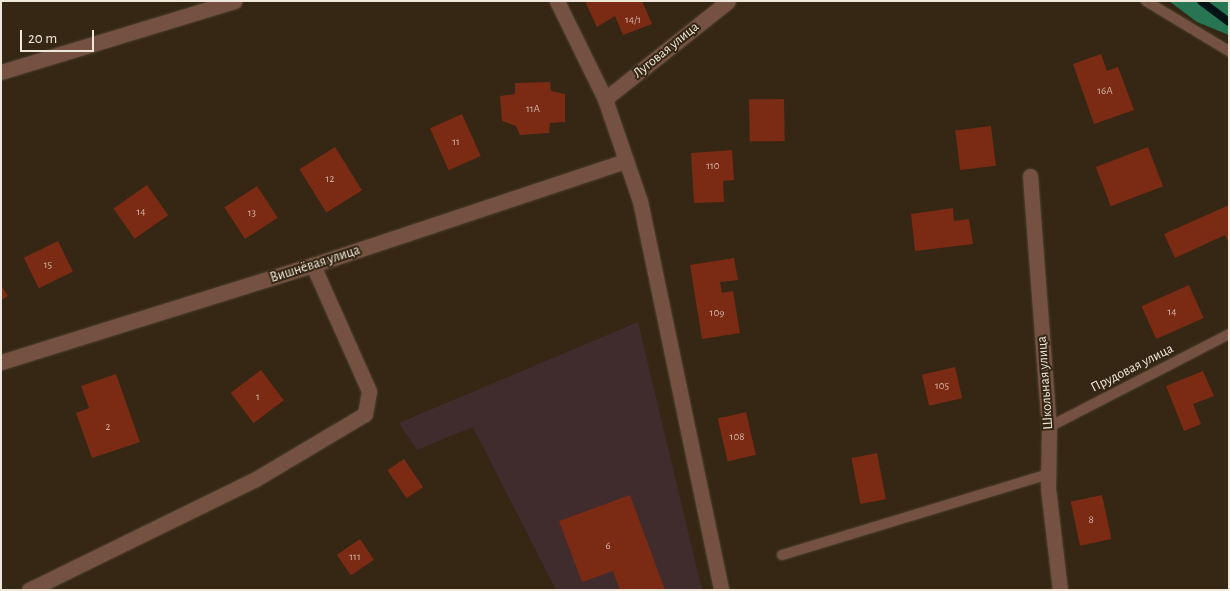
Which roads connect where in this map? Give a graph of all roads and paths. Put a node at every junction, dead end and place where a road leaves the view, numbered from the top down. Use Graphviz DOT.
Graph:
graph roads {
  1 [pos="234,1"];
  2 [pos="557,1"];
  3 [pos="728,1"];
  4 [pos="1146,1"];
  5 [pos="1229,52"];
  6 [pos="1,72"];
  7 [pos="605,99"];
  8 [pos="626,161"];
  9 [pos="1030,176"];
  10 [pos="313,265"];
  11 [pos="1229,334"];
  12 [pos="1,362"];
  13 [pos="1048,427"];
  14 [pos="1048,474"];
  15 [pos="782,555"];
  16 [pos="29,590"];
  17 [pos="721,590"];
  18 [pos="1060,590"];
  1 -- 6 [label="street"];
  2 -- 7 [label="street"];
  3 -- 7 [label="street, Луговая улица"];
  4 -- 5 [label="lane"];
  7 -- 8 [label="street"];
  8 -- 10 [label="street, Вишнёвая улица"];
  8 -- 17 [label="street"];
  9 -- 13 [label="street, Школьная улица"];
  10 -- 12 [label="street, Вишнёвая улица"];
  10 -- 16 [label="street"];
  11 -- 13 [label="lane, Прудовая улица"];
  13 -- 14 [label="street, Школьная улица"];
  14 -- 15 [label="lane"];
  14 -- 18 [label="street, Школьная улица"];
}
